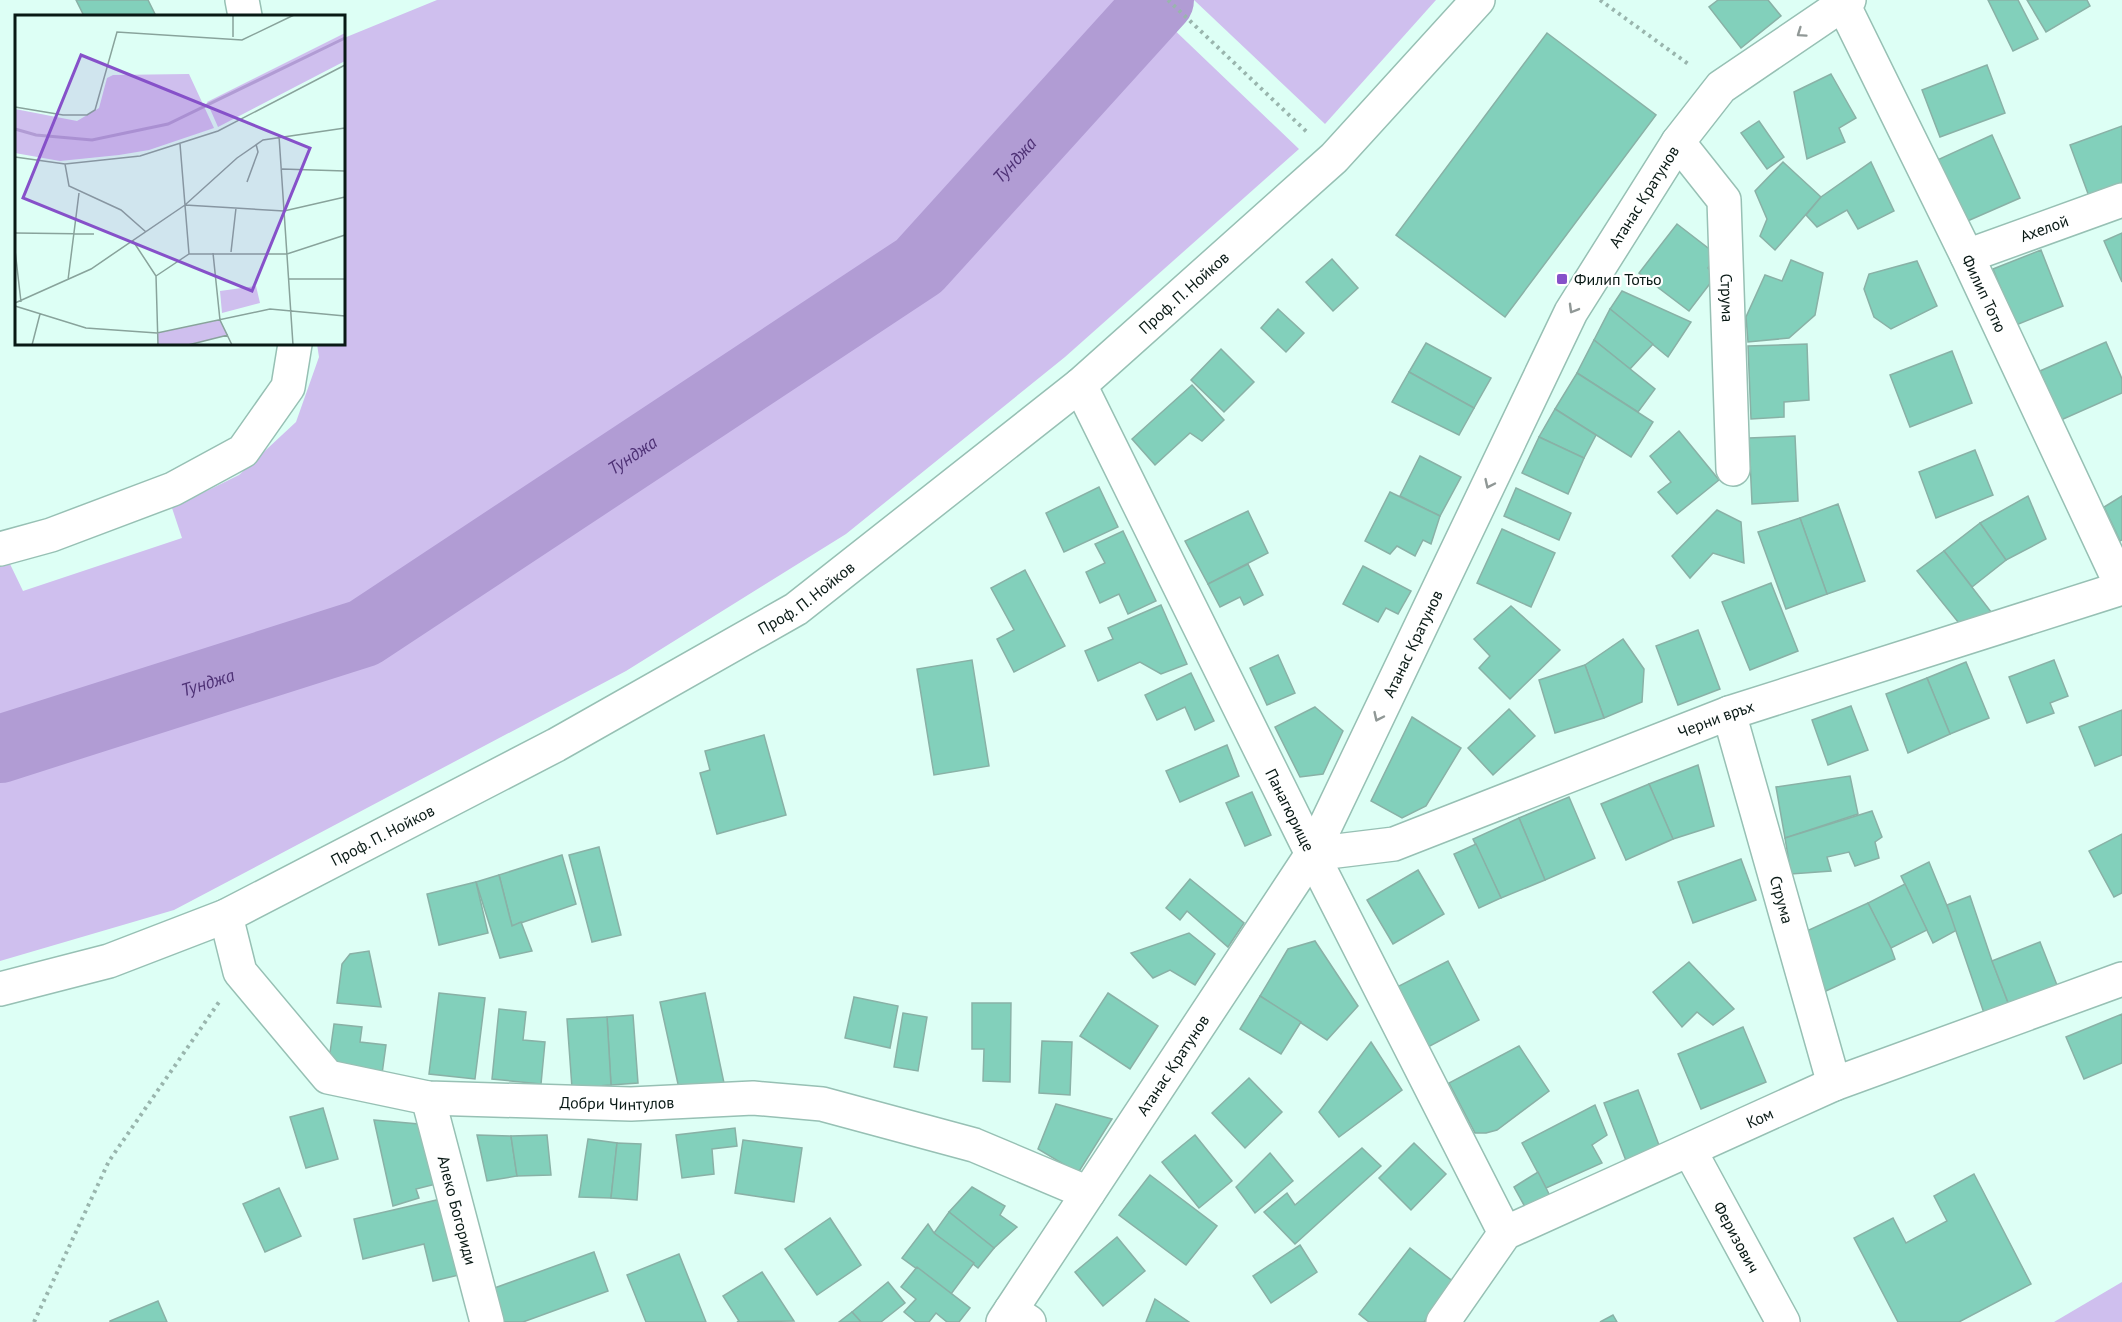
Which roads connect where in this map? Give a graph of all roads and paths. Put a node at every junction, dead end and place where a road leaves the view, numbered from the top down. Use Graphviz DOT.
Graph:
graph roads {
  1 [pos="242,0"];
  2 [pos="1168,0"];
  3 [pos="1478,0"];
  4 [pos="1600,0"];
  5 [pos="1846,2"];
  6 [pos="245,15"];
  7 [pos="1721,87"];
  8 [pos="1678,142"];
  9 [pos="1334,158"];
  10 [pos="2122,200"];
  11 [pos="1967,256"];
  12 [pos="295,345"];
  13 [pos="1080,385"];
  14 [pos="1733,469"];
  15 [pos="0,549"];
  16 [pos="2122,588"];
  17 [pos="1729,713"];
  18 [pos="1312,854"];
  19 [pos="226,916"];
  20 [pos="240,972"];
  21 [pos="2122,979"];
  22 [pos="0,989"];
  23 [pos="1834,1084"];
  24 [pos="428,1098"];
  25 [pos="1690,1150"];
  26 [pos="1088,1193"];
  27 [pos="1505,1233"];
  28 [pos="1014,1318"];
  29 [pos="34,1322"];
  30 [pos="487,1322"];
  31 [pos="1443,1322"];
  32 [pos="1783,1322"];
  1 -- 6 [label="street"];
  2 -- 9 [label="path"];
  3 -- 9 [label="street, Проф. П. Нойков"];
  4 -- 7 [label="path"];
  5 -- 7 [label="street, Атанас Кратунов, one-way"];
  5 -- 11 [label="street, Филип Тотю"];
  7 -- 8 [label="street, Атанас Кратунов"];
  8 -- 14 [label="street, Струма"];
  8 -- 18 [label="street, Атанас Кратунов, one-way"];
  9 -- 13 [label="street, Проф. П. Нойков"];
  10 -- 11 [label="street, Ахелой"];
  11 -- 16 [label="street, Филип Тотю"];
  12 -- 15 [label="street"];
  13 -- 18 [label="street, Панагюрище"];
  13 -- 19 [label="street, Проф. П. Нойков"];
  16 -- 17 [label="street, Черни връх"];
  17 -- 18 [label="street, Черни връх"];
  17 -- 23 [label="street, Струма"];
  18 -- 26 [label="street, Атанас Кратунов"];
  18 -- 27 [label="street, Панагюрище"];
  19 -- 20 [label="street, Добри Чинтулов"];
  19 -- 22 [label="street, Проф. П. Нойков"];
  20 -- 24 [label="street, Добри Чинтулов"];
  20 -- 29 [label="path"];
  21 -- 23 [label="street, Ком"];
  23 -- 25 [label="street, Ком"];
  24 -- 26 [label="street, Добри Чинтулов"];
  24 -- 30 [label="street, Алеко Богориди"];
  25 -- 27 [label="street, Ком"];
  25 -- 32 [label="street, Феризович"];
  26 -- 28 [label="street, Атанас Кратунов"];
  27 -- 31 [label="street"];
}
